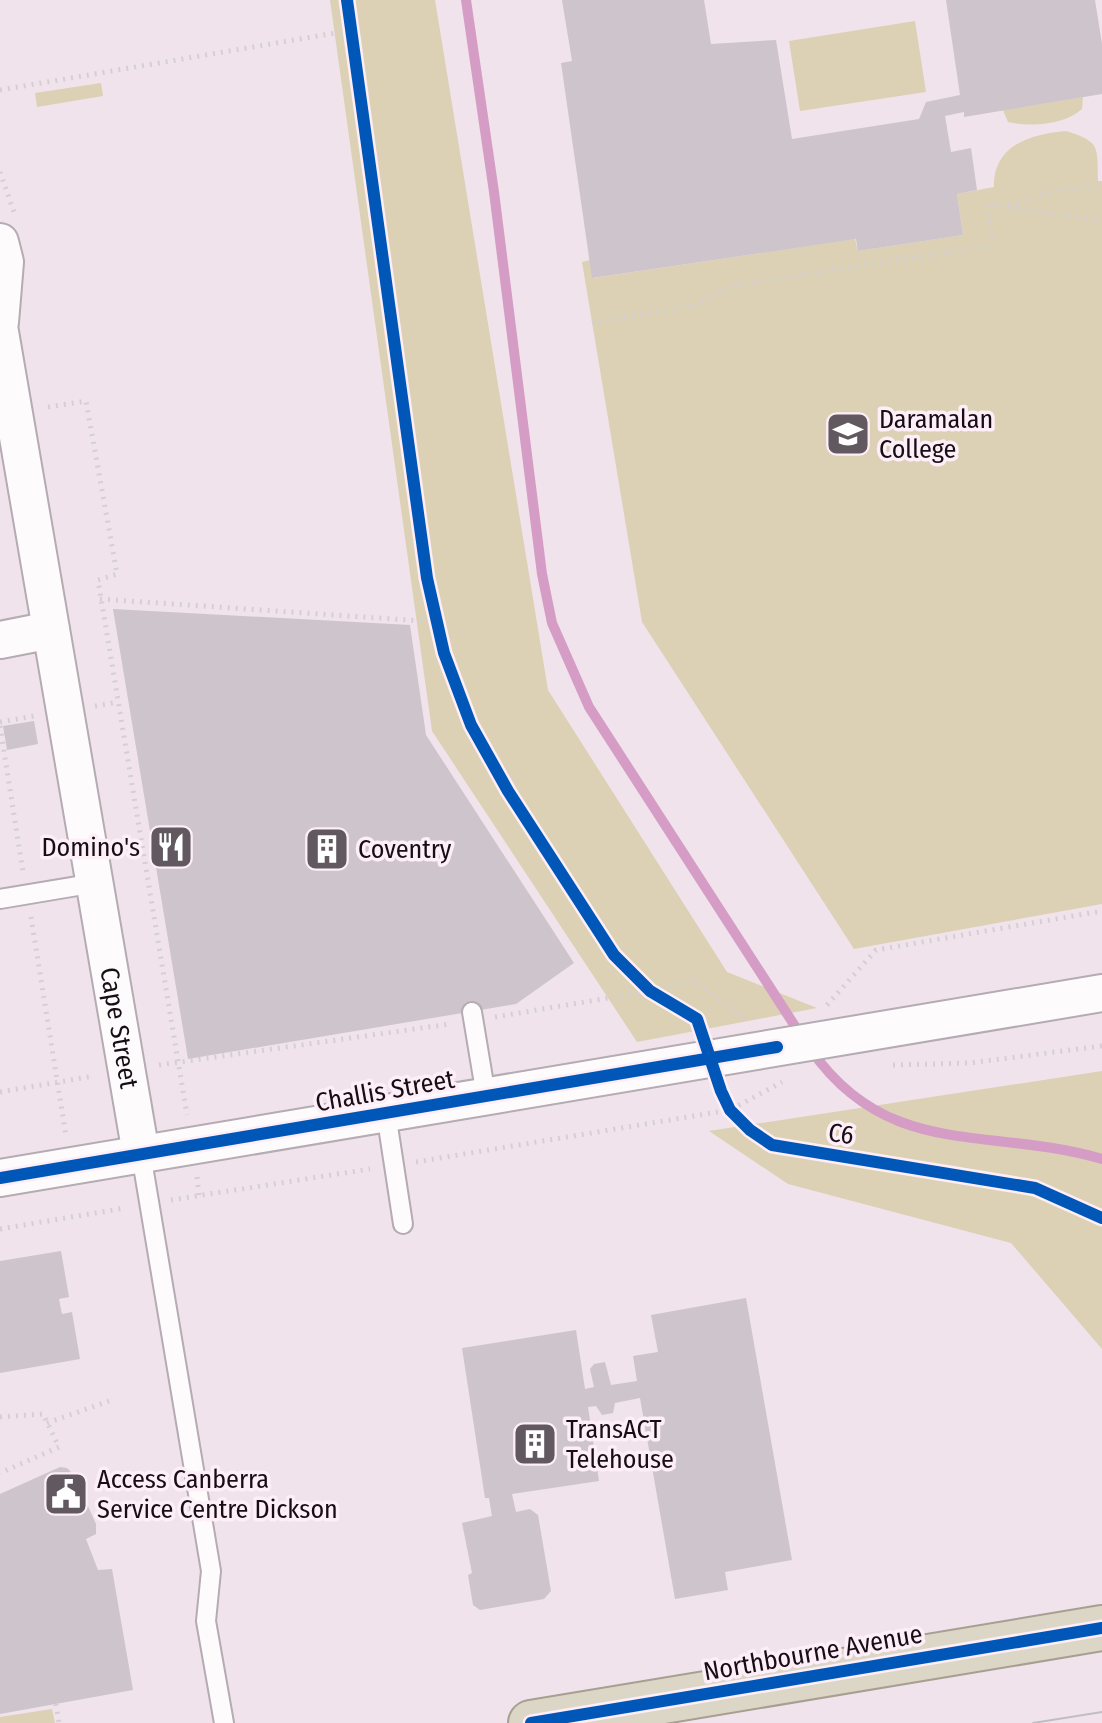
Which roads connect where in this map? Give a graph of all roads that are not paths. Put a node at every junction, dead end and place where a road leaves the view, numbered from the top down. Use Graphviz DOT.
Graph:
graph roads {
  1 [pos="8,229"];
  2 [pos="0,322"];
  3 [pos="0,332"];
  4 [pos="19,397"];
  5 [pos="51,630"];
  6 [pos="0,640"];
  7 [pos="95,883"];
  8 [pos="0,899"];
  9 [pos="1102,993"];
  10 [pos="473,1016"];
  11 [pos="486,1096"];
  12 [pos="386,1113"];
  13 [pos="141,1154"];
  14 [pos="0,1178"];
  15 [pos="403,1224"];
  16 [pos="1102,1628"];
  17 [pos="1102,1640"];
  18 [pos="985,1647"];
  19 [pos="224,1723"];
  20 [pos="531,1723"];
  1 -- 2 [label="street"];
  3 -- 4 [label="street, Cape Street"];
  4 -- 5 [label="street, Cape Street"];
  5 -- 6 [label="street"];
  5 -- 7 [label="street, Cape Street"];
  7 -- 8 [label="lane"];
  7 -- 13 [label="street, Cape Street"];
  9 -- 11 [label="street, Challis Street"];
  10 -- 11 [label="lane"];
  11 -- 12 [label="street, Challis Street"];
  12 -- 13 [label="street, Challis Street"];
  12 -- 15 [label="lane"];
  13 -- 14 [label="street, Challis Street"];
  13 -- 19 [label="lane, Cape Street"];
  16 -- 18 [label="highway, Northbourne Avenue"];
  17 -- 18 [label="highway"];
  18 -- 20 [label="highway, Northbourne Avenue"];
}
